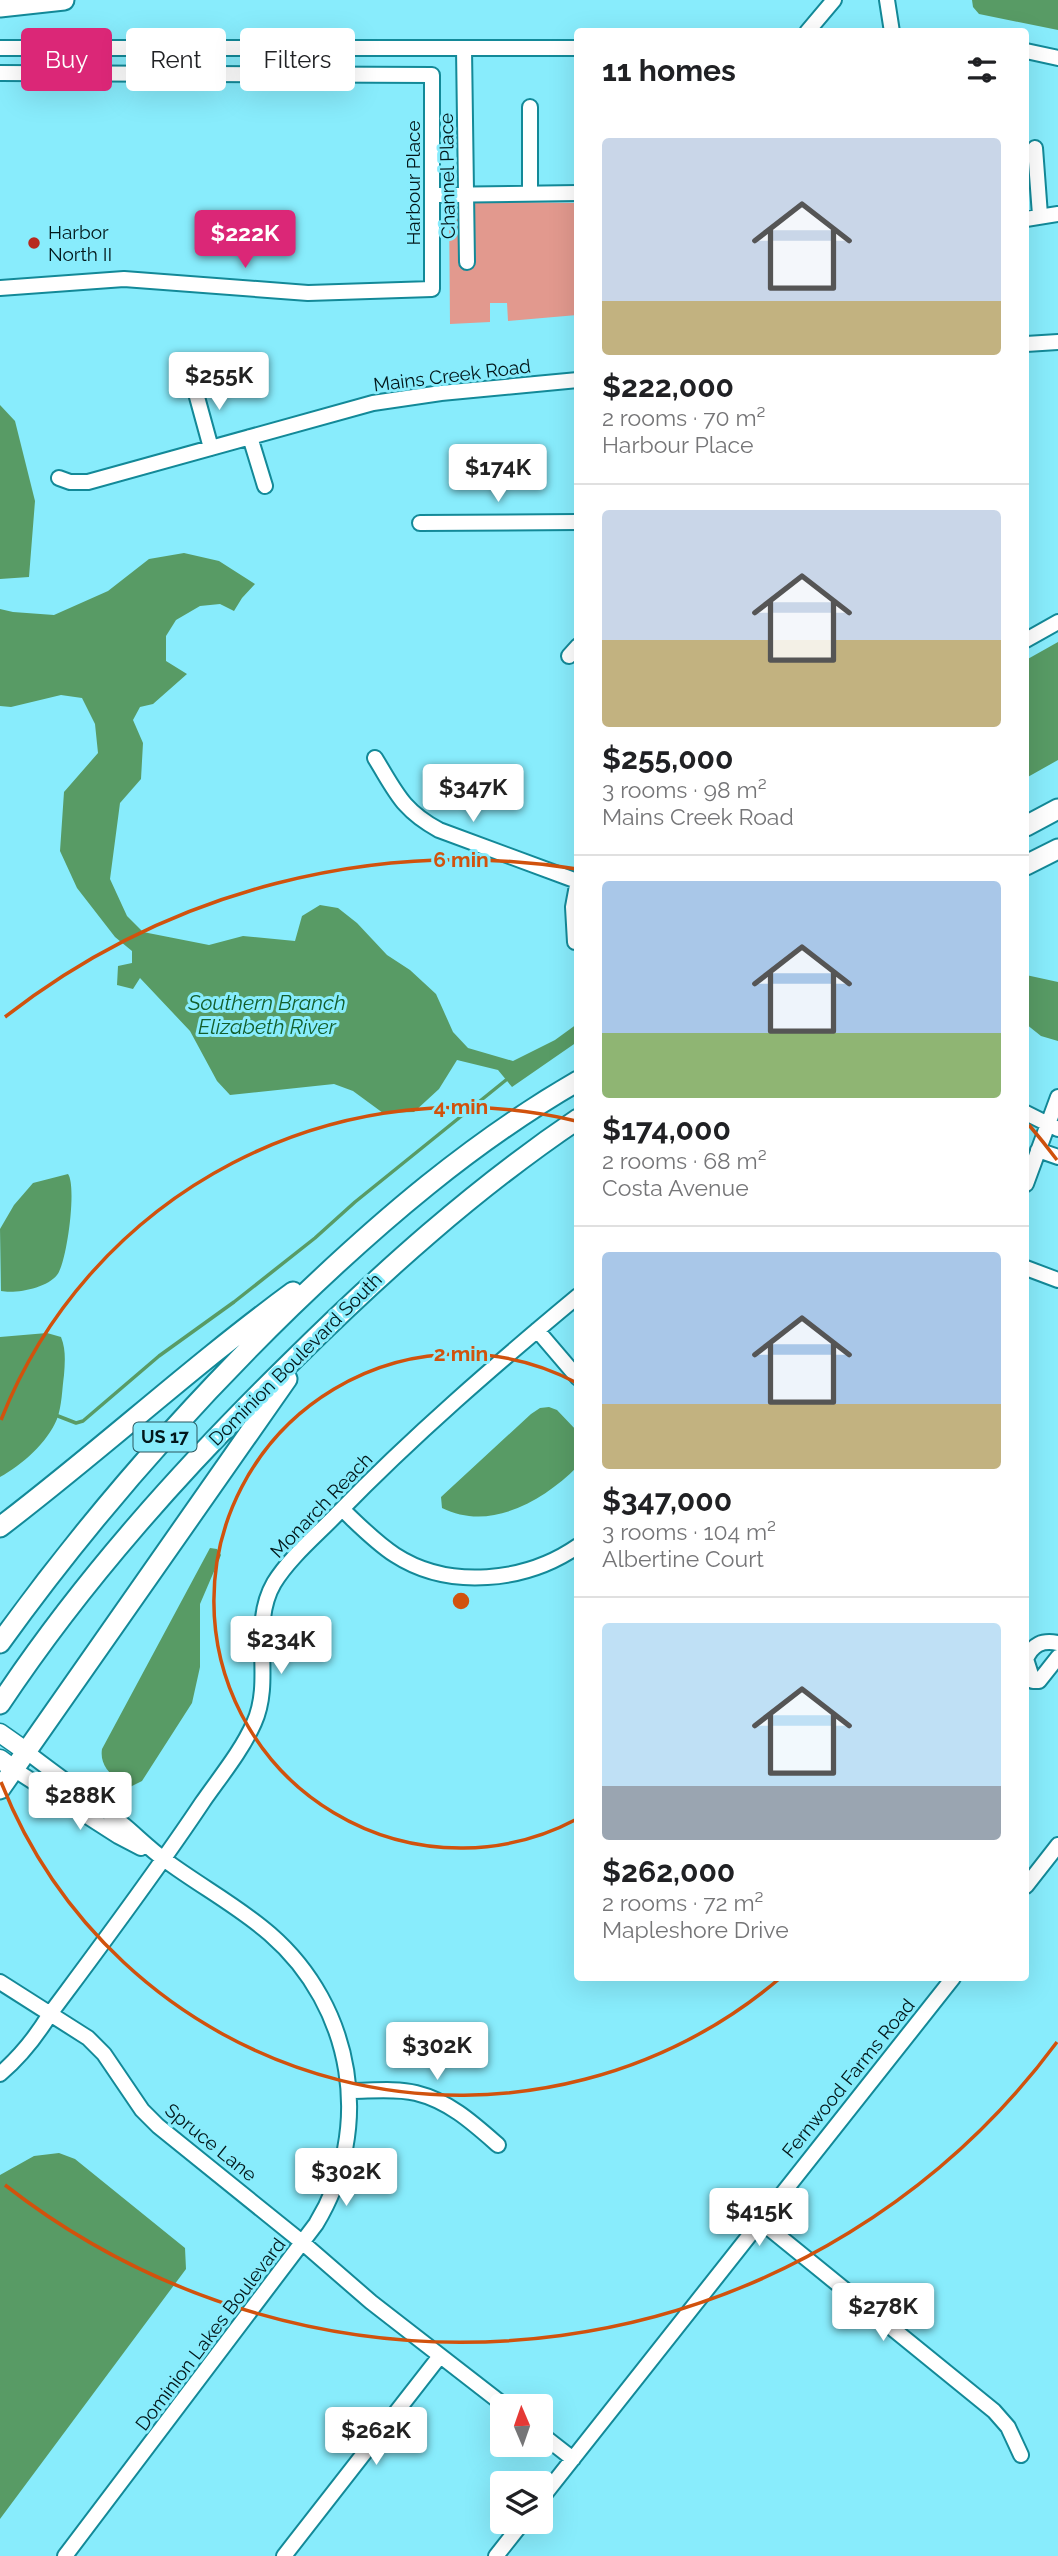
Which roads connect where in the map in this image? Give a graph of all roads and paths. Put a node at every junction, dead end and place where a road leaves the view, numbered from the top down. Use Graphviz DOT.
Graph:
graph roads {
  1 [pos="64,0"];
  2 [pos="834,0"];
  3 [pos="887,0"];
  4 [pos="0,7"];
  5 [pos="810,28"];
  6 [pos="891,28"];
  7 [pos="0,47"];
  8 [pos="126,48"];
  9 [pos="226,48"];
  10 [pos="574,48"];
  11 [pos="464,49"];
  12 [pos="1029,52"];
  13 [pos="1058,58"];
  14 [pos="0,73"];
  15 [pos="126,74"];
  16 [pos="226,74"];
  17 [pos="530,107"];
  18 [pos="1035,148"];
  19 [pos="530,193"];
  20 [pos="574,193"];
  21 [pos="466,194"];
  22 [pos="432,195"];
  23 [pos="1058,214"];
  24 [pos="1032,217"];
  25 [pos="467,262"];
  26 [pos="0,288"];
  27 [pos="1058,342"];
  28 [pos="1029,344"];
  29 [pos="574,380"];
  30 [pos="194,386"];
  31 [pos="250,436"];
  32 [pos="211,448"];
  33 [pos="59,478"];
  34 [pos="265,486"];
  35 [pos="574,522"];
  36 [pos="419,523"];
  37 [pos="1058,622"];
  38 [pos="1029,638"];
  39 [pos="375,758"];
  40 [pos="1058,809"];
  41 [pos="1029,824"];
  42 [pos="1058,849"];
  43 [pos="1029,864"];
  44 [pos="574,880"];
  45 [pos="574,900"];
  46 [pos="574,924"];
  47 [pos="574,1083"];
  48 [pos="1058,1097"];
  49 [pos="1029,1114"];
  50 [pos="574,1122"];
  51 [pos="1052,1126"];
  52 [pos="1038,1150"];
  53 [pos="1058,1157"];
  54 [pos="1029,1176"];
  55 [pos="350,1250"];
  56 [pos="1029,1269"];
  57 [pos="1058,1280"];
  58 [pos="574,1299"];
  59 [pos="537,1330"];
  60 [pos="320,1333"];
  61 [pos="574,1373"];
  62 [pos="342,1509"];
  63 [pos="0,1527"];
  64 [pos="574,1548"];
  65 [pos="0,1643"];
  66 [pos="1058,1643"];
  67 [pos="1029,1653"];
  68 [pos="1058,1657"];
  69 [pos="1029,1668"];
  70 [pos="3,1700"];
  71 [pos="0,1733"];
  72 [pos="27,1752"];
  73 [pos="7,1764"];
  74 [pos="0,1789"];
  75 [pos="1058,1845"];
  76 [pos="164,1860"];
  77 [pos="1029,1882"];
  78 [pos="951,1981"];
  79 [pos="0,1982"];
  80 [pos="50,2014"];
  81 [pos="0,2074"];
  82 [pos="351,2091"];
  83 [pos="498,2145"];
  84 [pos="759,2220"];
  85 [pos="303,2243"];
  86 [pos="440,2356"];
  87 [pos="490,2394"];
  88 [pos="553,2443"];
  89 [pos="1021,2455"];
  90 [pos="573,2459"];
  91 [pos="553,2484"];
  92 [pos="513,2534"];
  93 [pos="65,2556"];
  94 [pos="284,2556"];
  95 [pos="496,2556"];
  1 -- 4 [label="highway"];
  2 -- 5 [label="street"];
  3 -- 6 [label="street"];
  7 -- 8 [label="street"];
  9 -- 11 [label="street"];
  10 -- 11 [label="street"];
  11 -- 21 [label="street, Channel Place"];
  12 -- 13 [label="street"];
  14 -- 15 [label="street, Harbour Place"];
  16 -- 22 [label="street, Harbour Place"];
  17 -- 19 [label="street"];
  18 -- 24 [label="street"];
  19 -- 20 [label="street"];
  19 -- 21 [label="street"];
  21 -- 22 [label="street"];
  21 -- 25 [label="street, Channel Place"];
  22 -- 26 [label="street, Harbour Place"];
  23 -- 24 [label="street"];
  27 -- 28 [label="street"];
  29 -- 31 [label="street, Mains Creek Road"];
  30 -- 32 [label="street"];
  31 -- 32 [label="street, Mains Creek Road"];
  31 -- 34 [label="street"];
  32 -- 33 [label="street, Mains Creek Road"];
  35 -- 36 [label="street"];
  37 -- 38 [label="street"];
  39 -- 44 [label="street"];
  40 -- 41 [label="highway"];
  42 -- 43 [label="highway"];
  45 -- 46 [label="street"];
  47 -- 55 [label="highway, Dominion Boulevard South / US 17"];
  48 -- 51 [label="street"];
  49 -- 51 [label="street"];
  50 -- 60 [label="highway, Dominion Boulevard South / US 17"];
  51 -- 52 [label="street"];
  52 -- 53 [label="street"];
  52 -- 54 [label="street"];
  55 -- 63 [label="highway"];
  55 -- 65 [label="highway, Dominion Boulevard South / US 17"];
  56 -- 57 [label="street"];
  58 -- 59 [label="street, Monarch Reach"];
  59 -- 61 [label="street"];
  59 -- 62 [label="street, Monarch Reach"];
  60 -- 70 [label="highway, Dominion Boulevard South / US 17"];
  60 -- 72 [label="highway"];
  62 -- 64 [label="street"];
  62 -- 76 [label="street, Monarch Reach"];
  66 -- 67 [label="street"];
  68 -- 69 [label="street"];
  71 -- 72 [label="main road"];
  72 -- 73 [label="highway"];
  72 -- 76 [label="street, Dominion Lakes Boulevard"];
  73 -- 74 [label="highway"];
  73 -- 76 [label="street, Dominion Lakes Boulevard"];
  75 -- 77 [label="street"];
  76 -- 80 [label="street, Monarch Reach"];
  76 -- 82 [label="street, Dominion Lakes Boulevard"];
  78 -- 84 [label="street, Fernwood Farms Road"];
  79 -- 80 [label="street, Spruce Lane"];
  80 -- 81 [label="street, Monarch Reach"];
  80 -- 85 [label="street, Spruce Lane"];
  82 -- 83 [label="street"];
  82 -- 85 [label="street, Dominion Lakes Boulevard"];
  84 -- 89 [label="street"];
  84 -- 90 [label="street, Fernwood Farms Road"];
  85 -- 86 [label="street, Spruce Lane"];
  85 -- 93 [label="street, Dominion Lakes Boulevard"];
  86 -- 87 [label="street, Spruce Lane"];
  86 -- 94 [label="street"];
  88 -- 90 [label="street"];
  90 -- 91 [label="street, Fernwood Farms Road"];
  92 -- 95 [label="street"];
}
